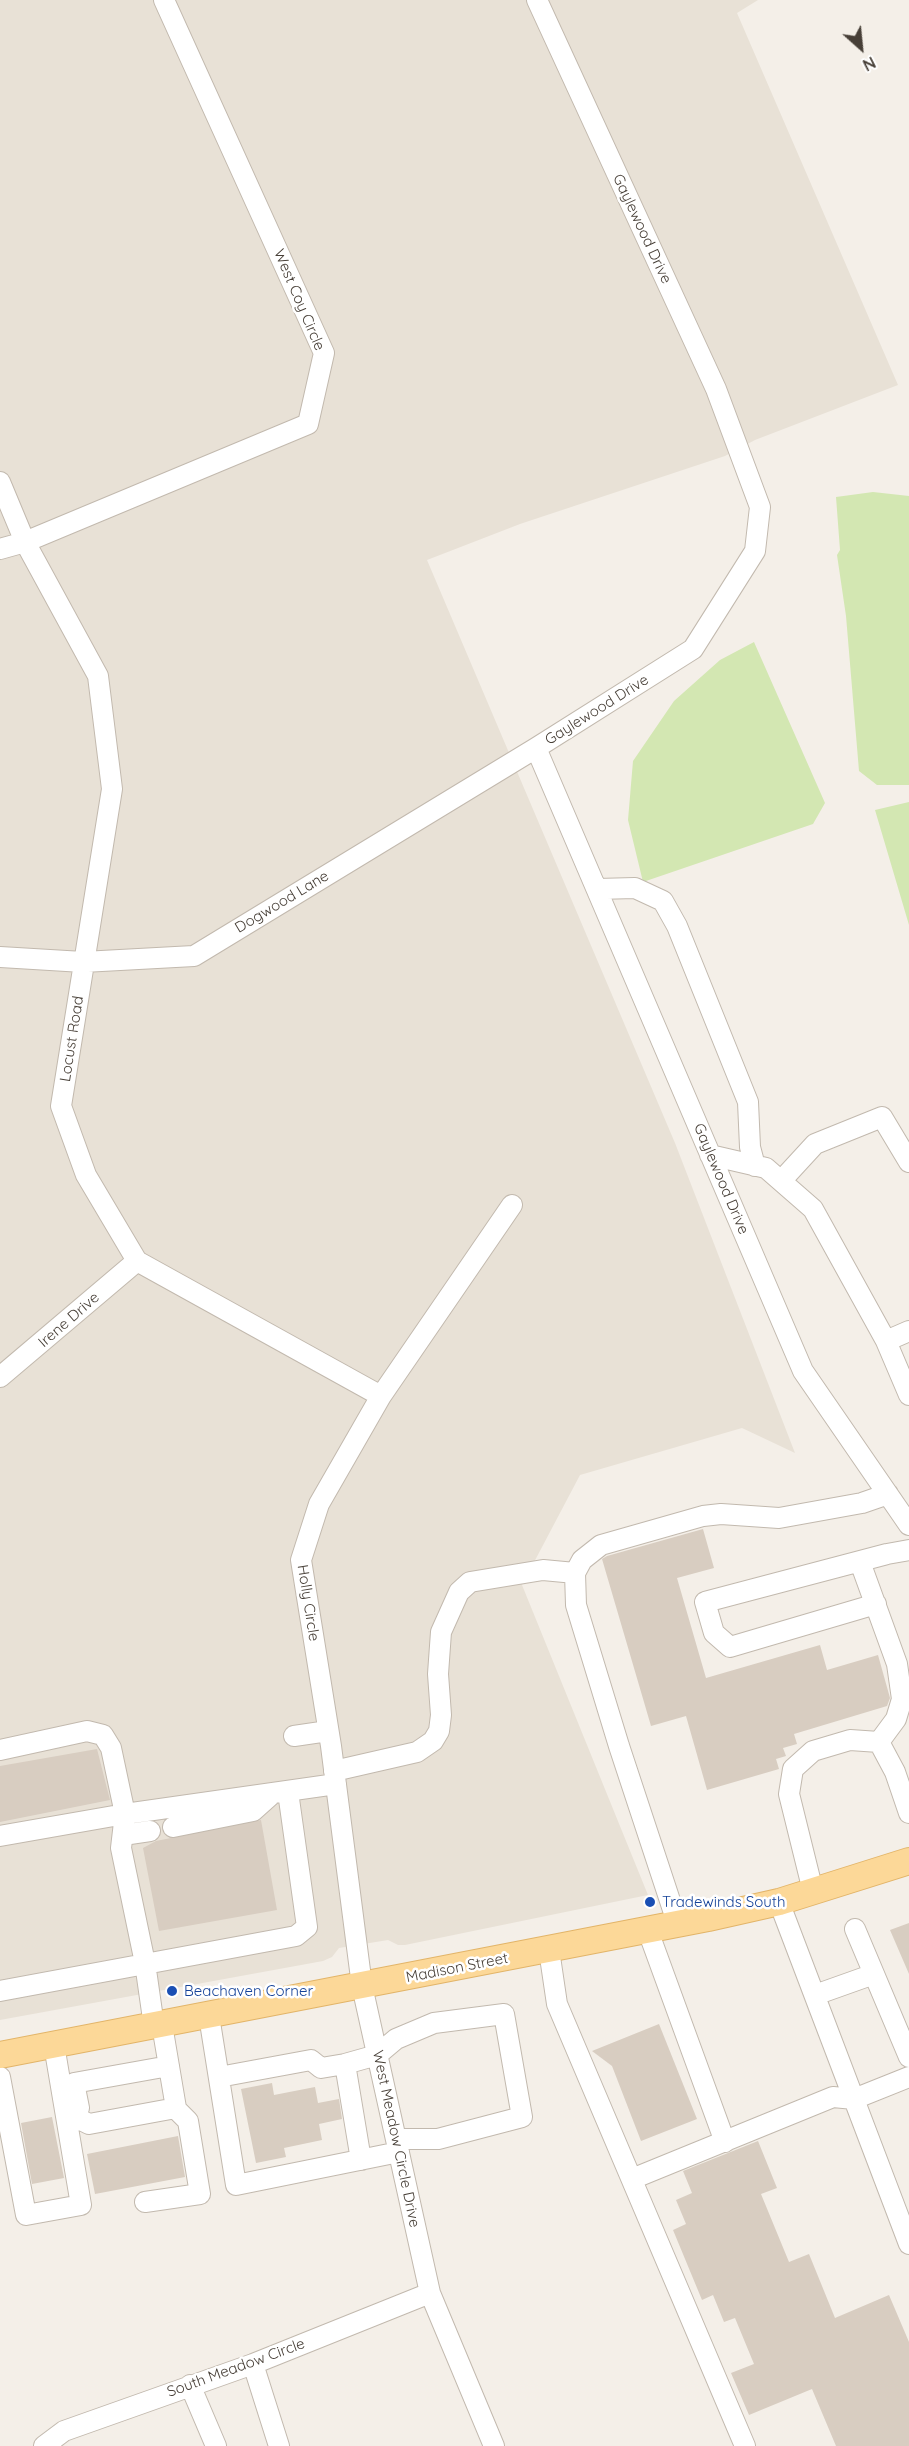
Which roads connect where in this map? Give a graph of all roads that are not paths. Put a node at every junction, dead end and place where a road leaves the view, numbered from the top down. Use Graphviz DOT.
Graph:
graph roads {
  1 [pos="165,0"];
  2 [pos="537,0"];
  3 [pos="0,482"];
  4 [pos="25,542"];
  5 [pos="0,549"];
  6 [pos="536,748"];
  7 [pos="597,889"];
  8 [pos="0,957"];
  9 [pos="83,962"];
  10 [pos="710,1155"];
  11 [pos="909,1162"];
  12 [pos="755,1166"];
  13 [pos="781,1181"];
  14 [pos="512,1205"];
  15 [pos="137,1261"];
  16 [pos="909,1331"];
  17 [pos="886,1341"];
  18 [pos="0,1377"];
  19 [pos="909,1395"];
  20 [pos="381,1396"];
  21 [pos="888,1494"];
  22 [pos="909,1526"];
  23 [pos="909,1550"];
  24 [pos="860,1562"];
  25 [pos="575,1573"];
  26 [pos="876,1604"];
  27 [pos="328,1731"];
  28 [pos="294,1736"];
  29 [pos="879,1742"];
  30 [pos="0,1750"];
  31 [pos="335,1777"];
  32 [pos="280,1793"];
  33 [pos="909,1813"];
  34 [pos="125,1814"];
  35 [pos="173,1827"];
  36 [pos="150,1831"];
  37 [pos="123,1835"];
  38 [pos="0,1836"];
  39 [pos="909,1862"];
  40 [pos="813,1891"];
  41 [pos="779,1902"];
  42 [pos="678,1924"];
  43 [pos="855,1929"];
  44 [pos="648,1931"];
  45 [pos="549,1950"];
  46 [pos="145,1963"];
  47 [pos="874,1974"];
  48 [pos="362,1986"];
  49 [pos="0,1991"];
  50 [pos="815,1995"];
  51 [pos="209,2016"];
  52 [pos="158,2025"];
  53 [pos="54,2045"];
  54 [pos="0,2055"];
  55 [pos="377,2055"];
  56 [pos="909,2057"];
  57 [pos="345,2064"];
  58 [pos="169,2066"];
  59 [pos="0,2077"];
  60 [pos="219,2077"];
  61 [pos="907,2084"];
  62 [pos="854,2099"];
  63 [pos="175,2108"];
  64 [pos="74,2121"];
  65 [pos="725,2142"];
  66 [pos="397,2146"];
  67 [pos="361,2160"];
  68 [pos="632,2179"];
  69 [pos="145,2202"];
  70 [pos="909,2244"];
  71 [pos="430,2292"];
  72 [pos="253,2364"];
  73 [pos="190,2385"];
  74 [pos="44,2446"];
  75 [pos="216,2446"];
  76 [pos="279,2446"];
  77 [pos="494,2446"];
  78 [pos="745,2446"];
  1 -- 4 [label="street, West Coy Circle"];
  2 -- 6 [label="street, Gaylewood Drive"];
  3 -- 4 [label="street, Locust Road"];
  4 -- 5 [label="street"];
  4 -- 9 [label="street, Locust Road"];
  6 -- 7 [label="street, Gaylewood Drive"];
  6 -- 9 [label="street, Dogwood Lane"];
  7 -- 10 [label="street, Gaylewood Drive"];
  7 -- 12 [label="street"];
  8 -- 9 [label="street, Dogwood Lane"];
  9 -- 15 [label="street, Locust Road"];
  10 -- 12 [label="street"];
  10 -- 21 [label="street, Gaylewood Drive"];
  11 -- 13 [label="street"];
  12 -- 13 [label="street"];
  13 -- 17 [label="street"];
  14 -- 20 [label="street, Holly Circle"];
  15 -- 18 [label="street, Irene Drive"];
  15 -- 20 [label="street"];
  16 -- 17 [label="street"];
  17 -- 19 [label="street"];
  20 -- 27 [label="street, Holly Circle"];
  21 -- 22 [label="street, Gaylewood Drive"];
  21 -- 25 [label="street"];
  23 -- 24 [label="street"];
  24 -- 26 [label="street"];
  24 -- 26 [label="street"];
  25 -- 31 [label="street"];
  25 -- 42 [label="street"];
  26 -- 29 [label="street"];
  27 -- 28 [label="street"];
  27 -- 31 [label="street, Holly Circle"];
  29 -- 33 [label="street"];
  29 -- 40 [label="street"];
  30 -- 34 [label="street"];
  31 -- 32 [label="street"];
  31 -- 48 [label="street, Holly Circle"];
  32 -- 34 [label="street"];
  32 -- 35 [label="street"];
  32 -- 46 [label="street"];
  34 -- 37 [label="street"];
  34 -- 38 [label="street"];
  36 -- 37 [label="street"];
  37 -- 46 [label="street"];
  39 -- 40 [label="main road, Madison Street"];
  40 -- 41 [label="main road, Madison Street"];
  41 -- 42 [label="main road, Madison Street"];
  41 -- 50 [label="street"];
  42 -- 44 [label="main road, Madison Street"];
  43 -- 47 [label="street"];
  44 -- 45 [label="main road, Madison Street"];
  44 -- 65 [label="street"];
  45 -- 48 [label="main road, Madison Street"];
  45 -- 68 [label="street"];
  46 -- 49 [label="street"];
  46 -- 52 [label="street"];
  47 -- 50 [label="street"];
  47 -- 56 [label="street"];
  48 -- 51 [label="main road, Madison Street"];
  48 -- 55 [label="street, West Meadow Circle Drive"];
  50 -- 62 [label="street"];
  51 -- 52 [label="main road, Madison Street"];
  51 -- 60 [label="street"];
  52 -- 53 [label="main road, Madison Street"];
  52 -- 58 [label="street"];
  53 -- 54 [label="main road, Madison Street"];
  53 -- 64 [label="street"];
  55 -- 57 [label="street"];
  55 -- 66 [label="street, West Meadow Circle Drive"];
  55 -- 66 [label="street"];
  57 -- 60 [label="street"];
  57 -- 67 [label="street"];
  58 -- 63 [label="street"];
  58 -- 64 [label="street"];
  59 -- 64 [label="street"];
  60 -- 67 [label="street"];
  61 -- 62 [label="street"];
  62 -- 65 [label="street"];
  62 -- 70 [label="street"];
  63 -- 64 [label="street"];
  63 -- 69 [label="street"];
  65 -- 68 [label="street"];
  66 -- 67 [label="street"];
  66 -- 71 [label="street, West Meadow Circle Drive"];
  68 -- 78 [label="street"];
  71 -- 72 [label="street, South Meadow Circle"];
  71 -- 77 [label="street, West Meadow Circle Drive"];
  72 -- 73 [label="street, South Meadow Circle"];
  72 -- 76 [label="street"];
  73 -- 74 [label="street, South Meadow Circle"];
  73 -- 75 [label="street"];
}
